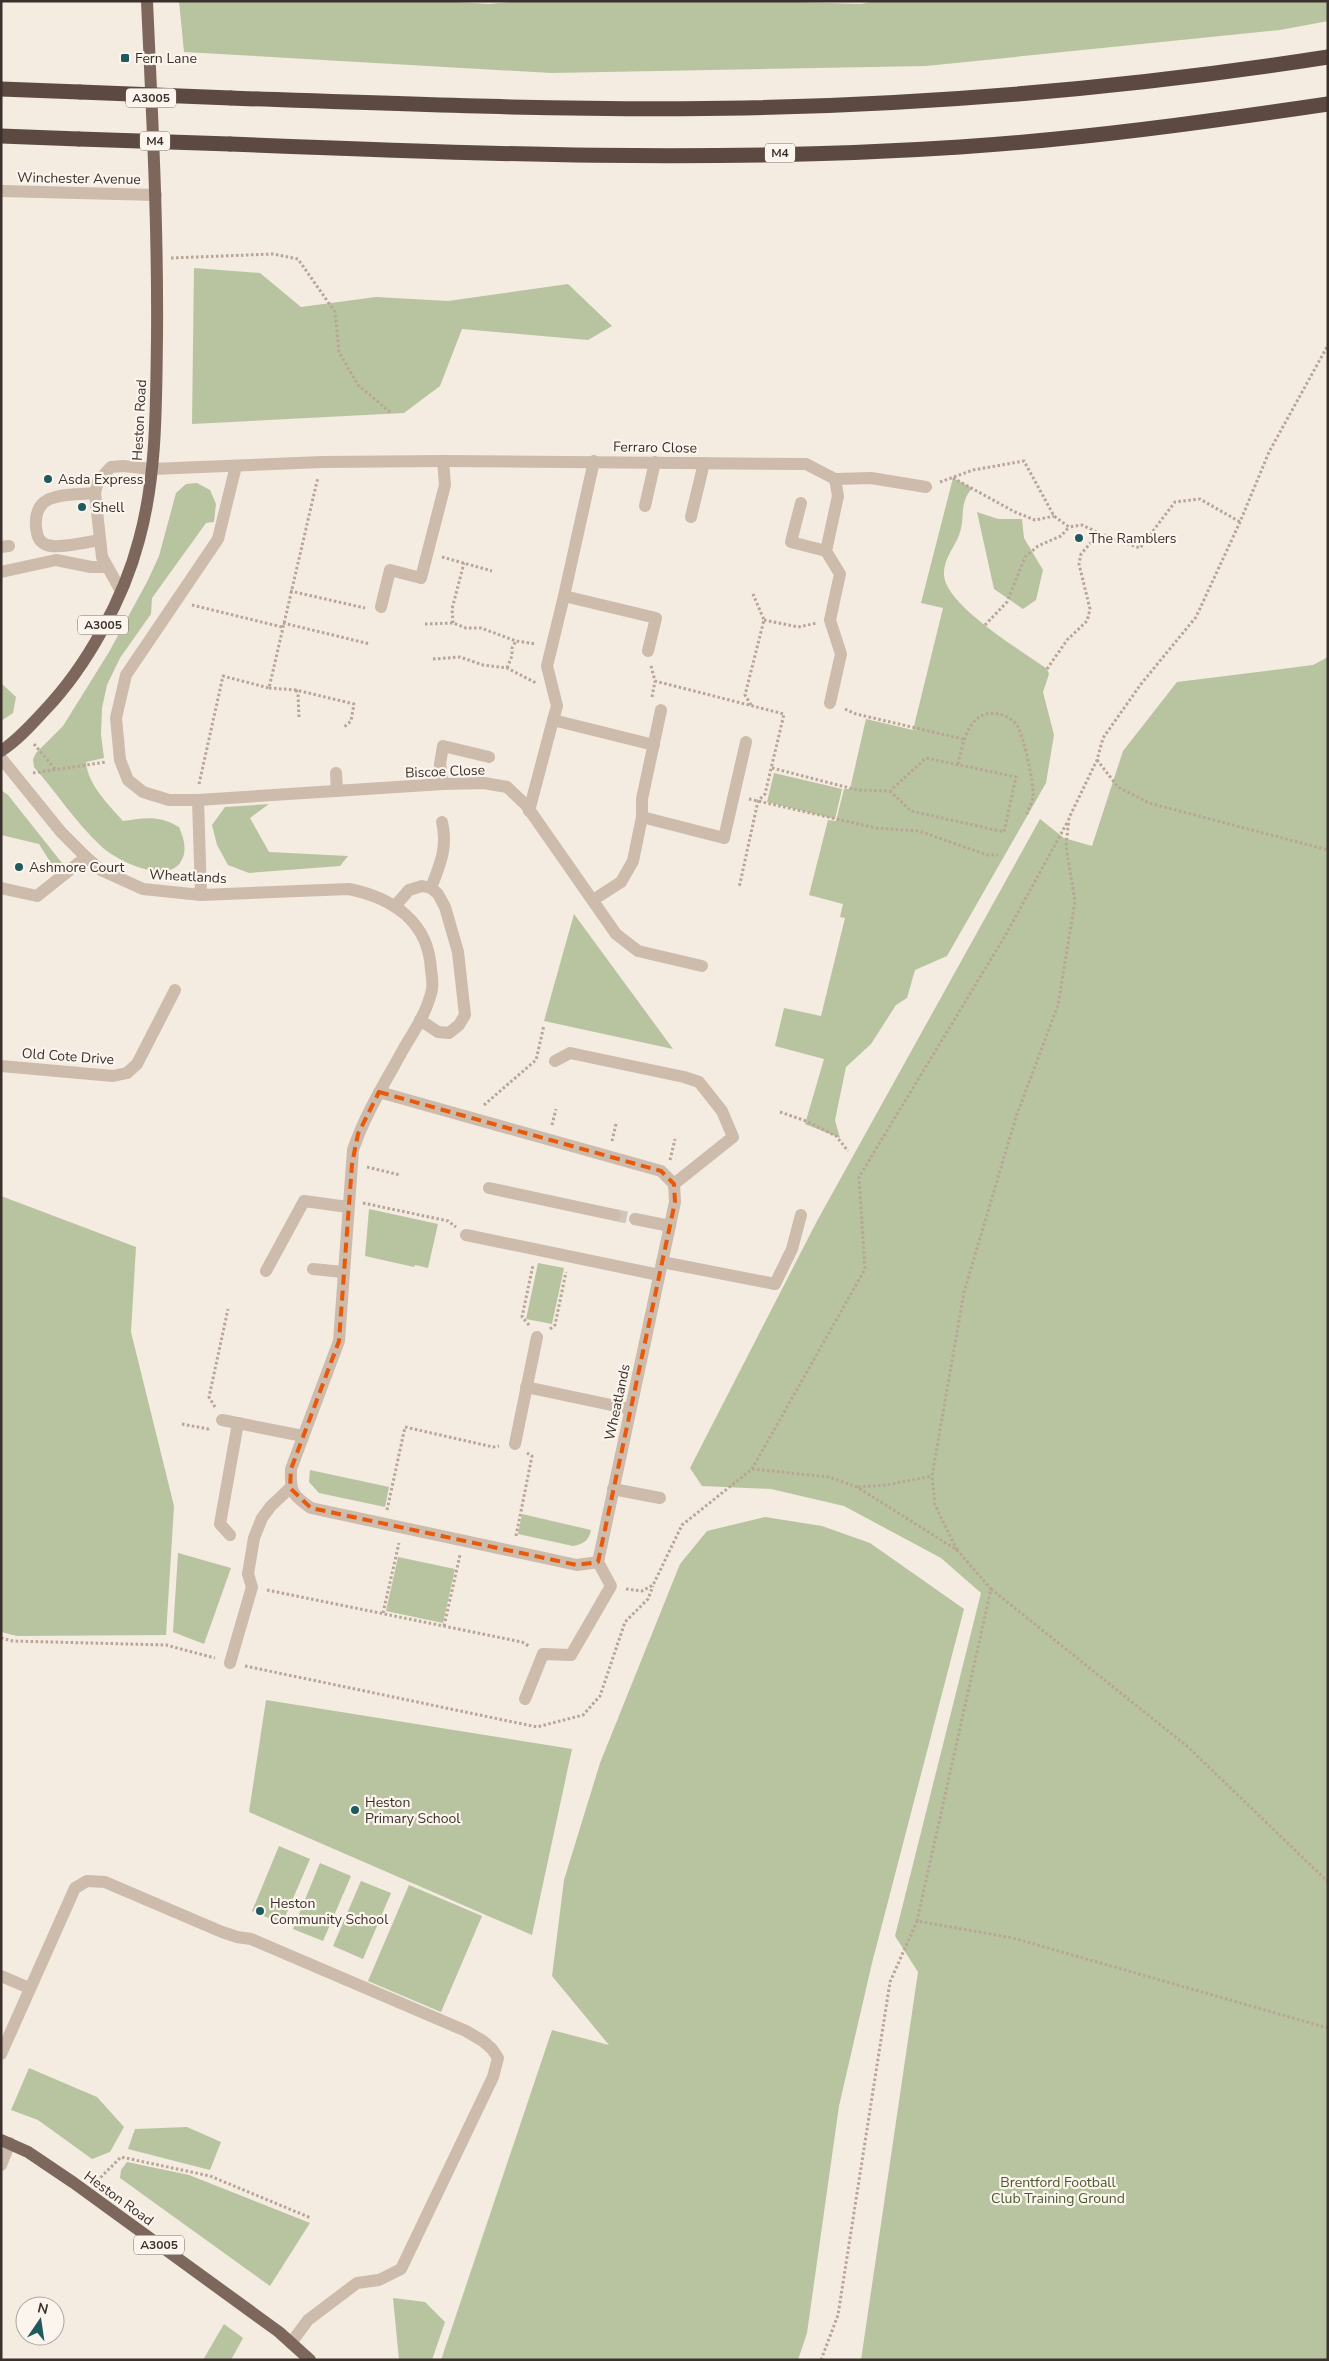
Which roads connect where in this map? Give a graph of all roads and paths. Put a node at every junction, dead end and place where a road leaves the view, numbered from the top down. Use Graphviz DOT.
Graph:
graph roads {
  1 [pos="147,1"];
  2 [pos="1328,57"];
  3 [pos="1,89"];
  4 [pos="1328,104"];
  5 [pos="1,136"];
  6 [pos="1,191"];
  7 [pos="156,195"];
  8 [pos="157,259"];
  9 [pos="1328,345"];
  10 [pos="390,412"];
  11 [pos="443,461"];
  12 [pos="594,461"];
  13 [pos="322,462"];
  14 [pos="655,462"];
  15 [pos="704,463"];
  16 [pos="236,466"];
  17 [pos="152,469"];
  18 [pos="953,478"];
  19 [pos="836,479"];
  20 [pos="926,487"];
  21 [pos="95,493"];
  22 [pos="801,503"];
  23 [pos="645,506"];
  24 [pos="1054,516"];
  25 [pos="691,517"];
  26 [pos="1240,522"];
  27 [pos="1069,526"];
  28 [pos="1099,533"];
  29 [pos="100,540"];
  30 [pos="826,551"];
  31 [pos="427,553"];
  32 [pos="464,563"];
  33 [pos="106,567"];
  34 [pos="492,571"];
  35 [pos="1,572"];
  36 [pos="121,591"];
  37 [pos="290,591"];
  38 [pos="753,594"];
  39 [pos="564,596"];
  40 [pos="176,601"];
  41 [pos="381,607"];
  42 [pos="764,620"];
  43 [pos="830,620"];
  44 [pos="453,623"];
  45 [pos="426,624"];
  46 [pos="985,624"];
  47 [pos="282,625"];
  48 [pos="516,641"];
  49 [pos="370,644"];
  50 [pos="552,644"];
  51 [pos="648,651"];
  52 [pos="433,659"];
  53 [pos="506,668"];
  54 [pos="1047,669"];
  55 [pos="655,681"];
  56 [pos="269,688"];
  57 [pos="296,690"];
  58 [pos="555,699"];
  59 [pos="651,701"];
  60 [pos="830,703"];
  61 [pos="751,706"];
  62 [pos="661,710"];
  63 [pos="299,717"];
  64 [pos="553,720"];
  65 [pos="344,727"];
  66 [pos="23,733"];
  67 [pos="963,739"];
  68 [pos="746,742"];
  69 [pos="654,745"];
  70 [pos="1,751"];
  71 [pos="489,757"];
  72 [pos="1,758"];
  73 [pos="120,760"];
  74 [pos="1097,760"];
  75 [pos="958,764"];
  76 [pos="772,768"];
  77 [pos="55,769"];
  78 [pos="336,773"];
  79 [pos="15,776"];
  80 [pos="443,784"];
  81 [pos="337,791"];
  82 [pos="890,791"];
  83 [pos="198,800"];
  84 [pos="758,801"];
  85 [pos="529,810"];
  86 [pos="1027,814"];
  87 [pos="642,817"];
  88 [pos="1070,818"];
  89 [pos="442,822"];
  90 [pos="1327,851"];
  91 [pos="998,855"];
  92 [pos="86,857"];
  93 [pos="1,888"];
  94 [pos="430,888"];
  95 [pos="739,888"];
  96 [pos="201,895"];
  97 [pos="593,900"];
  98 [pos="395,906"];
  99 [pos="702,966"];
  100 [pos="175,990"];
  101 [pos="420,1020"];
  102 [pos="544,1025"];
  103 [pos="555,1061"];
  104 [pos="1,1066"];
  105 [pos="379,1092"];
  106 [pos="780,1112"];
  107 [pos="477,1120"];
  108 [pos="848,1150"];
  109 [pos="352,1164"];
  110 [pos="400,1175"];
  111 [pos="674,1184"];
  112 [pos="489,1188"];
  113 [pos="348,1204"];
  114 [pos="615,1214"];
  115 [pos="801,1215"];
  116 [pos="635,1219"];
  117 [pos="670,1226"];
  118 [pos="466,1235"];
  119 [pos="536,1249"];
  120 [pos="569,1256"];
  121 [pos="662,1262"];
  122 [pos="313,1269"];
  123 [pos="266,1271"];
  124 [pos="344,1272"];
  125 [pos="659,1275"];
  126 [pos="228,1309"];
  127 [pos="538,1337"];
  128 [pos="526,1387"];
  129 [pos="630,1409"];
  130 [pos="222,1420"];
  131 [pos="238,1423"];
  132 [pos="182,1424"];
  133 [pos="303,1436"];
  134 [pos="515,1444"];
  135 [pos="752,1469"];
  136 [pos="932,1476"];
  137 [pos="857,1487"];
  138 [pos="290,1488"];
  139 [pos="613,1489"];
  140 [pos="660,1498"];
  141 [pos="384,1523"];
  142 [pos="403,1527"];
  143 [pos="230,1534"];
  144 [pos="463,1540"];
  145 [pos="956,1550"];
  146 [pos="513,1551"];
  147 [pos="598,1562"];
  148 [pos="653,1585"];
  149 [pos="611,1586"];
  150 [pos="252,1587"];
  151 [pos="991,1589"];
  152 [pos="384,1613"];
  153 [pos="444,1626"];
  154 [pos="1,1638"];
  155 [pos="543,1654"];
  156 [pos="230,1662"];
  157 [pos="525,1699"];
  158 [pos="1328,1882"];
  159 [pos="917,1921"];
  160 [pos="1,1976"];
  161 [pos="29,1988"];
  162 [pos="1328,2028"];
  163 [pos="4,2048"];
  164 [pos="5,2142"];
  165 [pos="1,2165"];
  166 [pos="88,2193"];
  167 [pos="311,2218"];
  168 [pos="291,2342"];
  169 [pos="310,2360"];
  170 [pos="821,2360"];
  1 -- 7 [label="main road, A3005"];
  2 -- 3 [label="highway, bridge"];
  4 -- 5 [label="highway, M4, bridge"];
  6 -- 7 [label="street, Winchester Avenue"];
  7 -- 8 [label="main road, Heston Road / A3005"];
  8 -- 10 [label="path"];
  8 -- 17 [label="main road, Heston Road / A3005"];
  9 -- 26 [label="path"];
  11 -- 12 [label="street, Ferraro Close"];
  11 -- 13 [label="street, Ferraro Close"];
  11 -- 31 [label="street"];
  12 -- 14 [label="street, Ferraro Close"];
  12 -- 39 [label="street"];
  13 -- 16 [label="street, Ferraro Close"];
  13 -- 37 [label="path"];
  14 -- 15 [label="street, Ferraro Close"];
  14 -- 23 [label="street"];
  15 -- 19 [label="street, Ferraro Close"];
  15 -- 25 [label="street"];
  16 -- 17 [label="street, Ferraro Close"];
  16 -- 40 [label="street"];
  17 -- 21 [label="street, Ferraro Close"];
  17 -- 36 [label="main road, Heston Road / A3005"];
  18 -- 20 [label="path"];
  18 -- 24 [label="path"];
  18 -- 24 [label="path"];
  19 -- 20 [label="street"];
  19 -- 30 [label="street"];
  21 -- 29 [label="street"];
  21 -- 29 [label="street"];
  22 -- 30 [label="street"];
  24 -- 27 [label="path"];
  26 -- 28 [label="path"];
  26 -- 74 [label="path"];
  27 -- 28 [label="path"];
  27 -- 46 [label="path"];
  28 -- 54 [label="path"];
  29 -- 33 [label="street"];
  30 -- 43 [label="street"];
  31 -- 32 [label="path"];
  31 -- 41 [label="street"];
  32 -- 34 [label="path"];
  32 -- 44 [label="path"];
  33 -- 35 [label="street"];
  33 -- 36 [label="street"];
  36 -- 66 [label="main road, Heston Road / A3005"];
  37 -- 41 [label="path"];
  37 -- 47 [label="path"];
  38 -- 42 [label="path"];
  39 -- 50 [label="street"];
  39 -- 51 [label="street"];
  40 -- 47 [label="path"];
  40 -- 73 [label="street, Biscoe Close"];
  42 -- 43 [label="path"];
  42 -- 61 [label="path"];
  43 -- 60 [label="street"];
  44 -- 45 [label="path"];
  44 -- 48 [label="path"];
  47 -- 49 [label="path"];
  47 -- 56 [label="path"];
  48 -- 50 [label="path"];
  48 -- 53 [label="path"];
  50 -- 58 [label="street"];
  51 -- 55 [label="path"];
  52 -- 53 [label="path"];
  53 -- 58 [label="path"];
  55 -- 59 [label="path"];
  55 -- 61 [label="path"];
  56 -- 57 [label="path"];
  56 -- 83 [label="path"];
  57 -- 63 [label="path"];
  57 -- 65 [label="path"];
  58 -- 64 [label="street"];
  60 -- 67 [label="path"];
  61 -- 76 [label="path"];
  62 -- 69 [label="street"];
  64 -- 69 [label="street"];
  64 -- 85 [label="street"];
  66 -- 70 [label="main road, Heston Road / A3005"];
  66 -- 77 [label="path"];
  67 -- 75 [label="path"];
  67 -- 86 [label="path"];
  68 -- 87 [label="street"];
  69 -- 87 [label="street"];
  71 -- 80 [label="street"];
  72 -- 79 [label="street, Wheatlands"];
  73 -- 77 [label="path"];
  73 -- 83 [label="street, Biscoe Close"];
  74 -- 88 [label="path"];
  74 -- 90 [label="path"];
  75 -- 82 [label="path"];
  75 -- 82 [label="path"];
  76 -- 82 [label="path"];
  76 -- 84 [label="path"];
  77 -- 79 [label="path"];
  78 -- 81 [label="street"];
  79 -- 92 [label="street, Wheatlands"];
  80 -- 81 [label="street, Biscoe Close"];
  80 -- 85 [label="street, Biscoe Close"];
  81 -- 83 [label="street, Biscoe Close"];
  83 -- 96 [label="street"];
  84 -- 91 [label="path"];
  84 -- 95 [label="path"];
  85 -- 97 [label="street, Biscoe Close"];
  87 -- 97 [label="street"];
  88 -- 135 [label="path"];
  88 -- 136 [label="path"];
  89 -- 94 [label="street"];
  92 -- 93 [label="street"];
  92 -- 96 [label="street, Wheatlands"];
  94 -- 98 [label="street"];
  94 -- 101 [label="street"];
  96 -- 98 [label="street, Wheatlands"];
  97 -- 99 [label="street, Biscoe Close"];
  98 -- 101 [label="street, Wheatlands"];
  100 -- 104 [label="street, Old Cote Drive"];
  101 -- 105 [label="street, Wheatlands"];
  102 -- 107 [label="path"];
  103 -- 111 [label="street"];
  105 -- 107 [label="street"];
  105 -- 109 [label="street, Wheatlands"];
  106 -- 108 [label="path"];
  107 -- 111 [label="street"];
  109 -- 110 [label="path"];
  109 -- 113 [label="street, Wheatlands"];
  111 -- 117 [label="street, Wheatlands"];
  112 -- 114 [label="street"];
  113 -- 118 [label="path"];
  113 -- 123 [label="street"];
  113 -- 124 [label="street, Wheatlands"];
  115 -- 121 [label="street"];
  116 -- 117 [label="street"];
  117 -- 121 [label="street, Wheatlands"];
  118 -- 119 [label="street"];
  119 -- 120 [label="street"];
  119 -- 127 [label="path"];
  120 -- 125 [label="street"];
  120 -- 127 [label="path"];
  121 -- 125 [label="street, Wheatlands"];
  122 -- 124 [label="street"];
  124 -- 133 [label="street, Wheatlands"];
  125 -- 129 [label="street, Wheatlands"];
  126 -- 130 [label="path"];
  127 -- 128 [label="street"];
  128 -- 129 [label="street"];
  128 -- 134 [label="street"];
  129 -- 139 [label="street, Wheatlands"];
  130 -- 131 [label="street"];
  130 -- 132 [label="path"];
  131 -- 133 [label="street"];
  131 -- 143 [label="street"];
  133 -- 138 [label="street, Wheatlands"];
  134 -- 141 [label="path"];
  134 -- 146 [label="path"];
  135 -- 137 [label="path"];
  135 -- 148 [label="path"];
  136 -- 137 [label="path"];
  136 -- 145 [label="path"];
  137 -- 145 [label="path"];
  138 -- 141 [label="street"];
  138 -- 150 [label="street"];
  139 -- 140 [label="street"];
  139 -- 147 [label="street, Wheatlands"];
  141 -- 142 [label="street"];
  142 -- 144 [label="street"];
  142 -- 152 [label="path"];
  144 -- 146 [label="street"];
  144 -- 153 [label="path"];
  145 -- 151 [label="path"];
  146 -- 147 [label="street"];
  147 -- 149 [label="street"];
  148 -- 149 [label="path"];
  148 -- 156 [label="path"];
  149 -- 155 [label="street"];
  150 -- 152 [label="path"];
  150 -- 156 [label="street"];
  151 -- 158 [label="path"];
  151 -- 159 [label="path"];
  152 -- 153 [label="path"];
  153 -- 155 [label="path"];
  154 -- 156 [label="path"];
  155 -- 157 [label="street"];
  159 -- 162 [label="path"];
  159 -- 170 [label="path"];
  160 -- 161 [label="street"];
  161 -- 163 [label="street"];
  161 -- 168 [label="street"];
  164 -- 165 [label="street"];
  164 -- 166 [label="main road, Heston Road / A3005"];
  166 -- 167 [label="path"];
  166 -- 168 [label="main road, Heston Road / A3005"];
  168 -- 169 [label="main road, Heston Road / A3005"];
}
